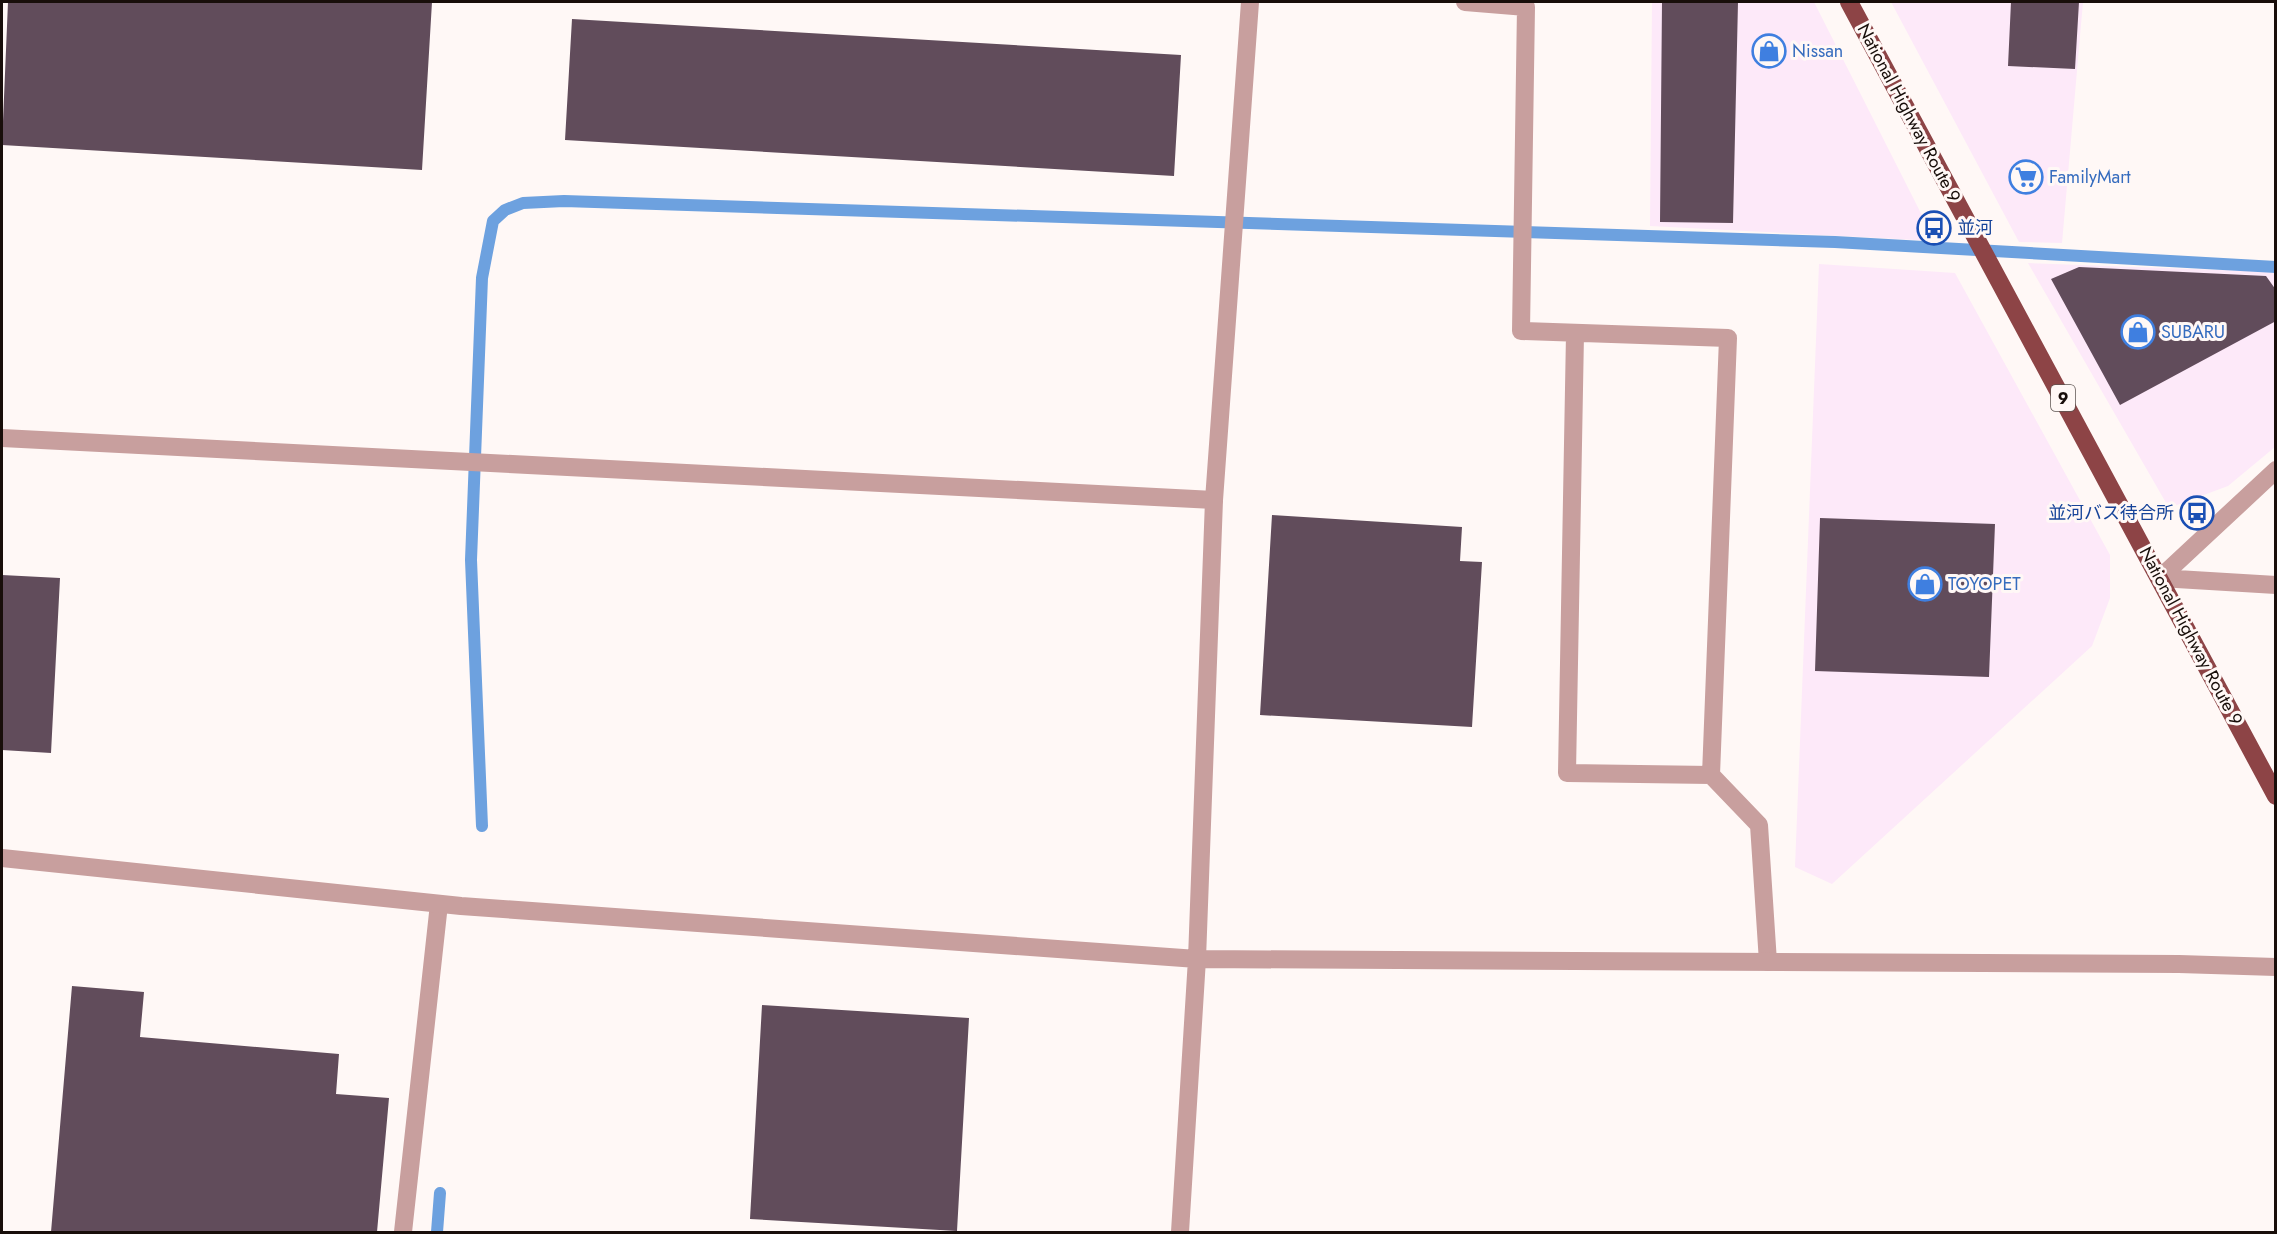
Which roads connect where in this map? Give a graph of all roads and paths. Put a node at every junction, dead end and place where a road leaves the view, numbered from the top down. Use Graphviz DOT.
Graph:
graph roads {
  1 [pos="1250,2"];
  2 [pos="1465,2"];
  3 [pos="1848,2"];
  4 [pos="1575,334"];
  5 [pos="2,438"];
  6 [pos="2276,470"];
  7 [pos="1214,500"];
  8 [pos="2160,578"];
  9 [pos="2276,585"];
  10 [pos="1711,776"];
  11 [pos="2276,795"];
  12 [pos="2,858"];
  13 [pos="439,904"];
  14 [pos="1197,959"];
  15 [pos="1768,962"];
  16 [pos="2276,967"];
  17 [pos="403,1233"];
  18 [pos="1180,1233"];
  1 -- 7 [label="street"];
  2 -- 4 [label="street"];
  3 -- 8 [label="highway, National Highway Route 9 / 9"];
  4 -- 10 [label="street"];
  4 -- 10 [label="street"];
  5 -- 7 [label="street"];
  6 -- 8 [label="street"];
  7 -- 14 [label="street"];
  8 -- 9 [label="street"];
  8 -- 11 [label="highway, National Highway Route 9 / 9"];
  10 -- 15 [label="street"];
  12 -- 13 [label="street"];
  13 -- 14 [label="street"];
  13 -- 17 [label="street"];
  14 -- 15 [label="street"];
  14 -- 18 [label="street"];
  15 -- 16 [label="street"];
}
